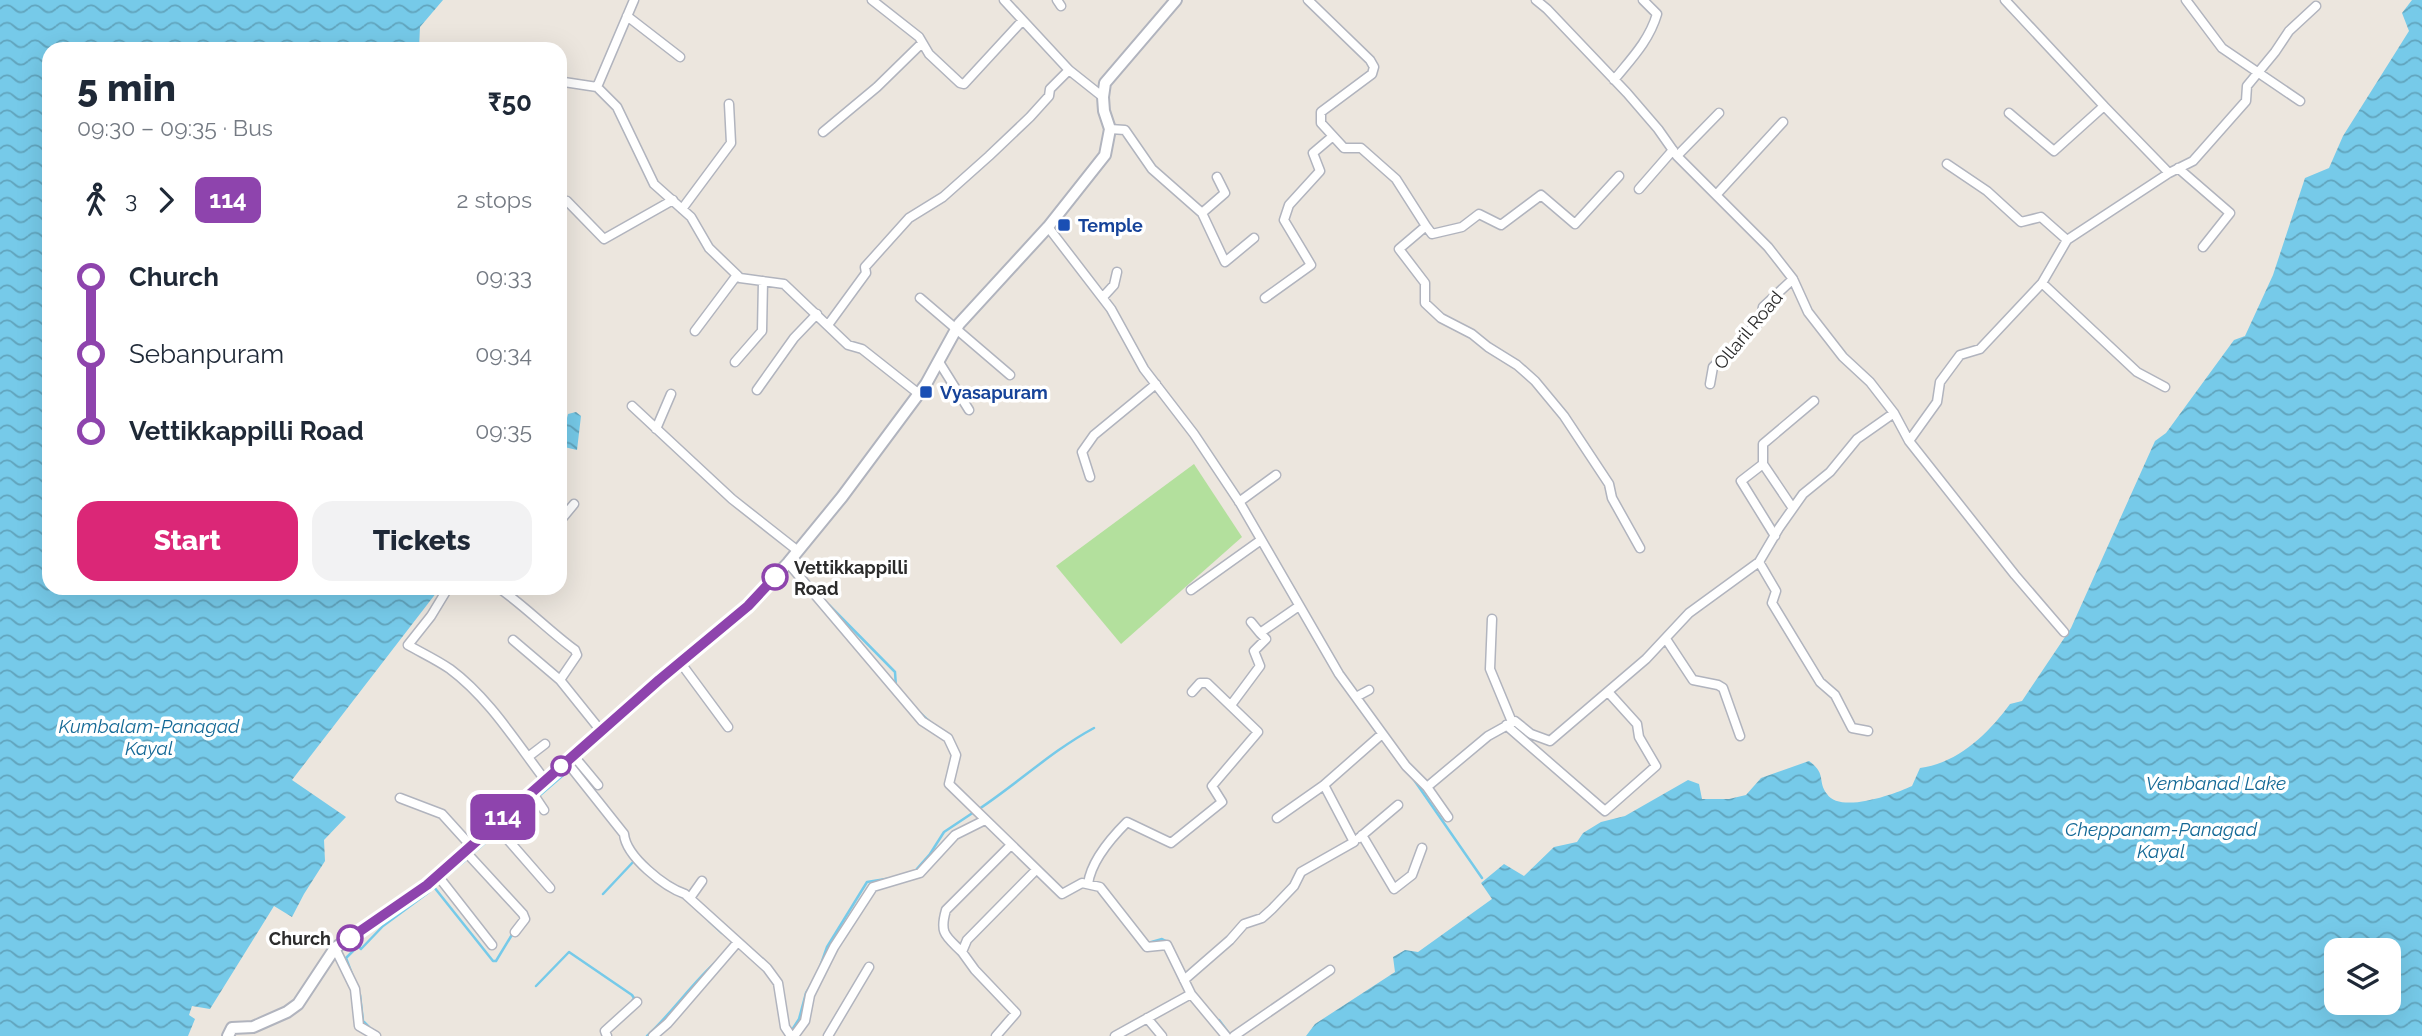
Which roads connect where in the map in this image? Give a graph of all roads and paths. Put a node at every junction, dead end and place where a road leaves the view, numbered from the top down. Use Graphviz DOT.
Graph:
graph roads {
  1 [pos="873,0"];
  2 [pos="1004,0"];
  3 [pos="1177,0"];
  4 [pos="1308,0"];
  5 [pos="1536,0"];
  6 [pos="1643,0"];
  7 [pos="2005,0"];
  8 [pos="2186,0"];
  9 [pos="633,1"];
  10 [pos="2316,6"];
  11 [pos="628,16"];
  12 [pos="1022,20"];
  13 [pos="922,43"];
  14 [pos="2065,46"];
  15 [pos="2056,55"];
  16 [pos="680,57"];
  17 [pos="1069,70"];
  18 [pos="2258,74"];
  19 [pos="1614,80"];
  20 [pos="567,82"];
  21 [pos="597,87"];
  22 [pos="1103,97"];
  23 [pos="2300,101"];
  24 [pos="729,104"];
  25 [pos="2104,106"];
  26 [pos="1719,113"];
  27 [pos="2009,113"];
  28 [pos="1783,122"];
  29 [pos="1110,129"];
  30 [pos="823,132"];
  31 [pos="1333,136"];
  32 [pos="1675,153"];
  33 [pos="1947,164"];
  34 [pos="2174,171"];
  35 [pos="1619,176"];
  36 [pos="1217,177"];
  37 [pos="1639,189"];
  38 [pos="1717,194"];
  39 [pos="673,200"];
  40 [pos="567,201"];
  41 [pos="682,209"];
  42 [pos="1202,213"];
  43 [pos="1426,226"];
  44 [pos="1048,227"];
  45 [pos="1254,238"];
  46 [pos="2067,240"];
  47 [pos="2203,247"];
  48 [pos="1117,272"];
  49 [pos="737,275"];
  50 [pos="1793,279"];
  51 [pos="763,281"];
  52 [pos="2042,283"];
  53 [pos="1103,297"];
  54 [pos="920,298"];
  55 [pos="1265,298"];
  56 [pos="817,314"];
  57 [pos="828,325"];
  58 [pos="957,330"];
  59 [pos="695,331"];
  60 [pos="735,362"];
  61 [pos="939,362"];
  62 [pos="1010,375"];
  63 [pos="1156,384"];
  64 [pos="1710,384"];
  65 [pos="2165,387"];
  66 [pos="757,390"];
  67 [pos="671,394"];
  68 [pos="919,394"];
  69 [pos="1814,401"];
  70 [pos="632,406"];
  71 [pos="969,410"];
  72 [pos="1894,413"];
  73 [pos="656,429"];
  74 [pos="1909,441"];
  75 [pos="1763,464"];
  76 [pos="1276,475"];
  77 [pos="1090,477"];
  78 [pos="1239,502"];
  79 [pos="574,504"];
  80 [pos="1792,507"];
  81 [pos="567,513"];
  82 [pos="1776,536"];
  83 [pos="1261,540"];
  84 [pos="1640,548"];
  85 [pos="798,551"];
  86 [pos="1759,562"];
  87 [pos="788,564"];
  88 [pos="1191,590"];
  89 [pos="444,595"];
  90 [pos="509,595"];
  91 [pos="515,595"];
  92 [pos="513,598"];
  93 [pos="1299,606"];
  94 [pos="1492,619"];
  95 [pos="1251,622"];
  96 [pos="2064,632"];
  97 [pos="1260,633"];
  98 [pos="1666,639"];
  99 [pos="513,640"];
  100 [pos="680,662"];
  101 [pos="560,680"];
  102 [pos="1369,690"];
  103 [pos="1192,692"];
  104 [pos="1609,693"];
  105 [pos="1356,696"];
  106 [pos="1231,705"];
  107 [pos="1509,723"];
  108 [pos="728,727"];
  109 [pos="601,731"];
  110 [pos="1868,731"];
  111 [pos="1382,734"];
  112 [pos="1740,736"];
  113 [pos="545,744"];
  114 [pos="528,757"];
  115 [pos="570,758"];
  116 [pos="545,780"];
  117 [pos="598,785"];
  118 [pos="1324,785"];
  119 [pos="1427,787"];
  120 [pos="532,792"];
  121 [pos="400,798"];
  122 [pos="1398,806"];
  123 [pos="544,810"];
  124 [pos="1448,817"];
  125 [pos="1277,818"];
  126 [pos="985,820"];
  127 [pos="495,825"];
  128 [pos="1362,835"];
  129 [pos="1354,842"];
  130 [pos="1011,845"];
  131 [pos="468,848"];
  132 [pos="1422,848"];
  133 [pos="1036,870"];
  134 [pos="438,876"];
  135 [pos="702,881"];
  136 [pos="1088,884"];
  137 [pos="550,888"];
  138 [pos="690,898"];
  139 [pos="515,932"];
  140 [pos="737,943"];
  141 [pos="492,945"];
  142 [pos="335,948"];
  143 [pos="962,952"];
  144 [pos="869,967"];
  145 [pos="1330,970"];
  146 [pos="1184,980"];
  147 [pos="1192,994"];
  148 [pos="637,1002"];
  149 [pos="1147,1018"];
  150 [pos="228,1036"];
  151 [pos="376,1036"];
  152 [pos="607,1036"];
  153 [pos="653,1036"];
  154 [pos="793,1036"];
  155 [pos="828,1036"];
  156 [pos="996,1036"];
  157 [pos="1115,1036"];
  158 [pos="1162,1036"];
  159 [pos="1226,1036"];
  160 [pos="1234,1036"];
  1 -- 13 [label="street"];
  2 -- 12 [label="street"];
  3 -- 22 [label="main road"];
  4 -- 31 [label="street"];
  5 -- 19 [label="street"];
  6 -- 19 [label="street"];
  7 -- 15 [label="street"];
  8 -- 18 [label="street"];
  9 -- 11 [label="street"];
  10 -- 18 [label="street"];
  11 -- 16 [label="street"];
  11 -- 21 [label="street"];
  12 -- 13 [label="street"];
  12 -- 17 [label="street"];
  13 -- 30 [label="street"];
  14 -- 15 [label="street"];
  15 -- 25 [label="street"];
  17 -- 22 [label="street"];
  17 -- 57 [label="street"];
  18 -- 23 [label="street"];
  18 -- 34 [label="street"];
  19 -- 32 [label="street"];
  20 -- 21 [label="street"];
  21 -- 39 [label="street"];
  22 -- 29 [label="main road"];
  24 -- 41 [label="street"];
  25 -- 27 [label="street"];
  25 -- 34 [label="street"];
  26 -- 32 [label="street"];
  28 -- 38 [label="street"];
  29 -- 42 [label="street"];
  29 -- 44 [label="main road"];
  31 -- 43 [label="street"];
  31 -- 55 [label="street"];
  32 -- 37 [label="street"];
  32 -- 38 [label="street"];
  33 -- 46 [label="street"];
  34 -- 46 [label="street"];
  34 -- 47 [label="street"];
  35 -- 43 [label="street"];
  36 -- 42 [label="street"];
  38 -- 50 [label="street"];
  39 -- 40 [label="street"];
  39 -- 41 [label="street"];
  41 -- 49 [label="street"];
  42 -- 45 [label="street"];
  43 -- 84 [label="street"];
  44 -- 53 [label="street"];
  44 -- 58 [label="main road"];
  46 -- 52 [label="street"];
  48 -- 53 [label="street"];
  49 -- 51 [label="street"];
  49 -- 59 [label="street"];
  50 -- 64 [label="street, Ollaril Road"];
  50 -- 72 [label="street"];
  51 -- 56 [label="street"];
  51 -- 60 [label="street"];
  52 -- 65 [label="street"];
  52 -- 74 [label="street"];
  53 -- 63 [label="street"];
  54 -- 58 [label="street"];
  56 -- 57 [label="street"];
  56 -- 66 [label="street"];
  57 -- 68 [label="street"];
  58 -- 61 [label="main road"];
  58 -- 62 [label="street"];
  61 -- 68 [label="main road"];
  61 -- 71 [label="street"];
  63 -- 77 [label="street"];
  63 -- 78 [label="street"];
  67 -- 73 [label="street"];
  68 -- 85 [label="main road"];
  69 -- 75 [label="street"];
  70 -- 73 [label="street"];
  72 -- 74 [label="street"];
  72 -- 80 [label="street"];
  73 -- 85 [label="street"];
  74 -- 96 [label="street"];
  75 -- 80 [label="street"];
  75 -- 82 [label="street"];
  76 -- 78 [label="street"];
  78 -- 83 [label="street"];
  79 -- 81 [label="street"];
  80 -- 82 [label="street"];
  82 -- 86 [label="street"];
  83 -- 88 [label="street"];
  83 -- 93 [label="street"];
  85 -- 87 [label="main road"];
  86 -- 98 [label="street"];
  86 -- 110 [label="street"];
  87 -- 100 [label="main road"];
  87 -- 126 [label="street"];
  89 -- 114 [label="street"];
  90 -- 92 [label="street"];
  91 -- 92 [label="street"];
  92 -- 101 [label="street"];
  93 -- 97 [label="street"];
  93 -- 105 [label="street"];
  94 -- 107 [label="street"];
  95 -- 97 [label="street"];
  97 -- 106 [label="street"];
  98 -- 104 [label="street"];
  98 -- 112 [label="street"];
  99 -- 101 [label="street"];
  100 -- 108 [label="street"];
  100 -- 109 [label="main road"];
  101 -- 109 [label="street"];
  102 -- 105 [label="street"];
  103 -- 106 [label="street"];
  104 -- 107 [label="street"];
  104 -- 107 [label="street"];
  105 -- 111 [label="street"];
  106 -- 136 [label="street"];
  107 -- 119 [label="street"];
  109 -- 115 [label="main road"];
  111 -- 118 [label="street"];
  111 -- 119 [label="street"];
  113 -- 114 [label="street"];
  114 -- 116 [label="street"];
  115 -- 116 [label="main road"];
  115 -- 117 [label="street"];
  115 -- 138 [label="street"];
  116 -- 120 [label="main road"];
  118 -- 125 [label="street"];
  118 -- 129 [label="street"];
  119 -- 124 [label="street"];
  120 -- 123 [label="street"];
  120 -- 127 [label="main road"];
  121 -- 131 [label="street"];
  122 -- 128 [label="street"];
  126 -- 130 [label="street"];
  126 -- 154 [label="street"];
  127 -- 131 [label="main road"];
  127 -- 137 [label="street"];
  128 -- 129 [label="street"];
  128 -- 132 [label="street"];
  129 -- 146 [label="street"];
  130 -- 133 [label="street"];
  130 -- 143 [label="street"];
  131 -- 134 [label="main road"];
  131 -- 139 [label="street"];
  133 -- 136 [label="street"];
  133 -- 143 [label="street"];
  134 -- 141 [label="street"];
  134 -- 142 [label="main road"];
  135 -- 138 [label="street"];
  136 -- 146 [label="street"];
  138 -- 140 [label="street"];
  140 -- 153 [label="street"];
  140 -- 154 [label="street"];
  142 -- 150 [label="main road"];
  142 -- 151 [label="street"];
  143 -- 156 [label="street"];
  144 -- 155 [label="street"];
  145 -- 160 [label="street"];
  146 -- 147 [label="street"];
  147 -- 149 [label="street"];
  147 -- 159 [label="street"];
  148 -- 152 [label="street"];
  149 -- 157 [label="street"];
  149 -- 158 [label="street"];
}
